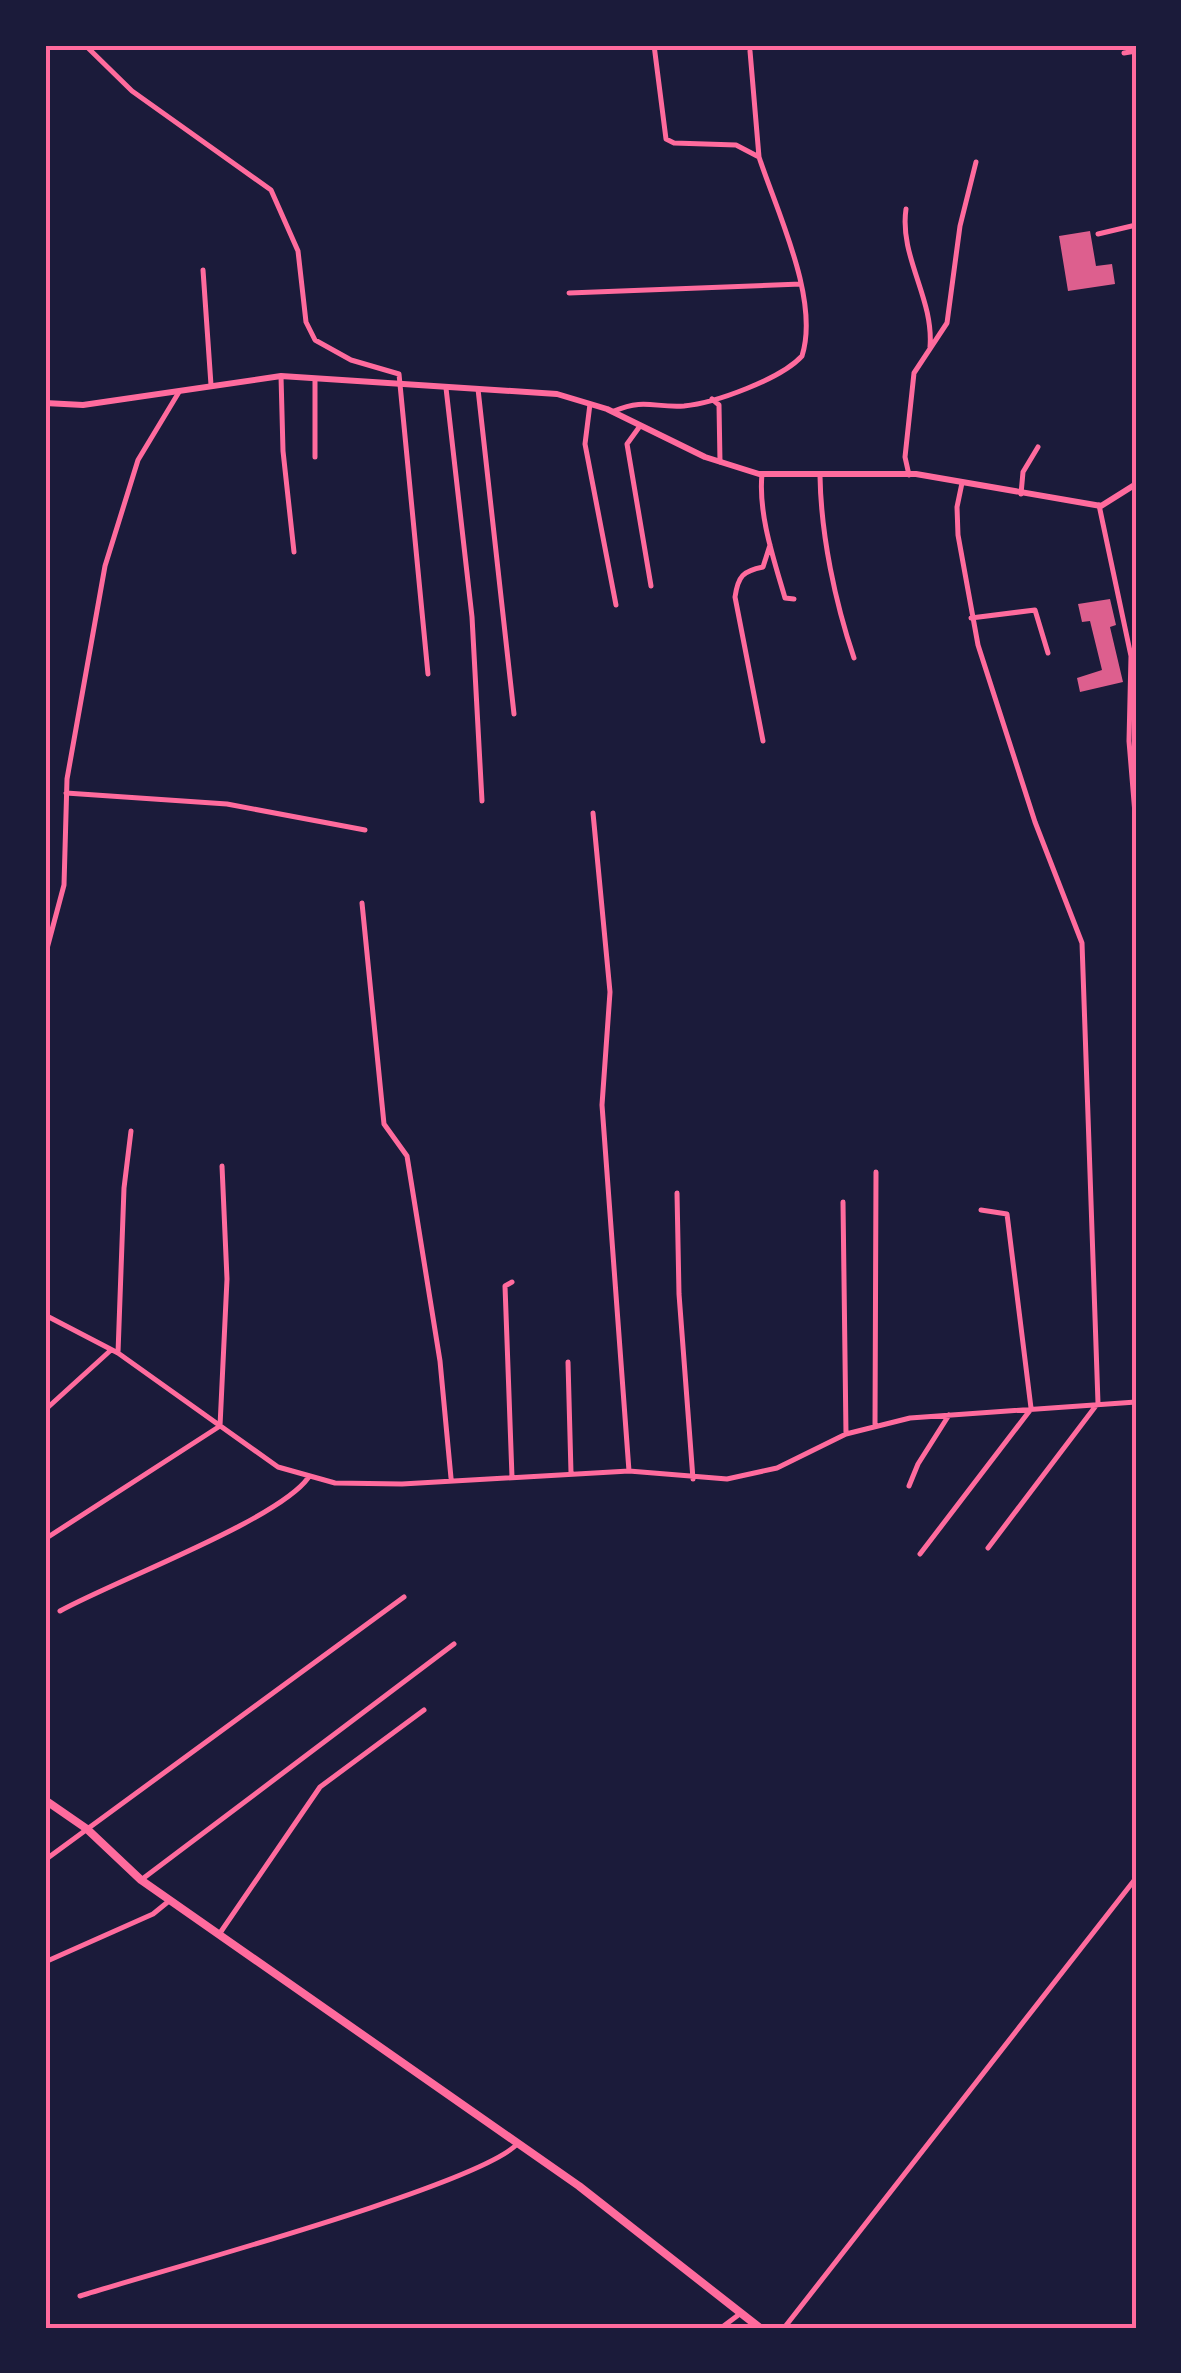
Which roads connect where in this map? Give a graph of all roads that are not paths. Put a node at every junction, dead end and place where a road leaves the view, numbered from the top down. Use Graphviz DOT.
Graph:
graph roads {
  1 [pos="86,45"];
  2 [pos="654,45"];
  3 [pos="1136,48"];
  4 [pos="1124,49"];
  5 [pos="750,51"];
  6 [pos="759,156"];
  7 [pos="976,162"];
  8 [pos="906,209"];
  9 [pos="1136,226"];
  10 [pos="1098,234"];
  11 [pos="203,270"];
  12 [pos="801,284"];
  13 [pos="569,293"];
  14 [pos="930,348"];
  15 [pos="281,376"];
  16 [pos="315,380"];
  17 [pos="212,385"];
  18 [pos="400,385"];
  19 [pos="446,388"];
  20 [pos="478,389"];
  21 [pos="179,392"];
  22 [pos="712,398"];
  23 [pos="45,403"];
  24 [pos="590,404"];
  25 [pos="614,411"];
  26 [pos="642,423"];
  27 [pos="1038,447"];
  28 [pos="315,457"];
  29 [pos="720,463"];
  30 [pos="762,474"];
  31 [pos="909,475"];
  32 [pos="820,476"];
  33 [pos="962,482"];
  34 [pos="1136,484"];
  35 [pos="1021,494"];
  36 [pos="1099,505"];
  37 [pos="770,545"];
  38 [pos="294,552"];
  39 [pos="652,586"];
  40 [pos="794,599"];
  41 [pos="616,605"];
  42 [pos="972,618"];
  43 [pos="1048,653"];
  44 [pos="1134,657"];
  45 [pos="854,658"];
  46 [pos="428,674"];
  47 [pos="514,714"];
  48 [pos="763,741"];
  49 [pos="1132,751"];
  50 [pos="66,794"];
  51 [pos="482,801"];
  52 [pos="593,812"];
  53 [pos="1136,826"];
  54 [pos="365,830"];
  55 [pos="362,904"];
  56 [pos="45,956"];
  57 [pos="131,1131"];
  58 [pos="222,1166"];
  59 [pos="876,1172"];
  60 [pos="678,1193"];
  61 [pos="843,1202"];
  62 [pos="981,1210"];
  63 [pos="512,1282"];
  64 [pos="45,1315"];
  65 [pos="111,1350"];
  66 [pos="118,1353"];
  67 [pos="568,1362"];
  68 [pos="1136,1402"];
  69 [pos="1098,1403"];
  70 [pos="45,1410"];
  71 [pos="1031,1410"];
  72 [pos="950,1414"];
  73 [pos="220,1426"];
  74 [pos="876,1426"];
  75 [pos="846,1434"];
  76 [pos="629,1471"];
  77 [pos="571,1474"];
  78 [pos="512,1477"];
  79 [pos="308,1478"];
  80 [pos="451,1479"];
  81 [pos="693,1479"];
  82 [pos="909,1486"];
  83 [pos="45,1539"];
  84 [pos="988,1548"];
  85 [pos="920,1554"];
  86 [pos="404,1597"];
  87 [pos="60,1610"];
  88 [pos="454,1644"];
  89 [pos="424,1710"];
  90 [pos="45,1800"];
  91 [pos="87,1829"];
  92 [pos="45,1860"];
  93 [pos="1136,1878"];
  94 [pos="142,1880"];
  95 [pos="171,1899"];
  96 [pos="220,1933"];
  97 [pos="45,1962"];
  98 [pos="518,2143"];
  99 [pos="80,2296"];
  100 [pos="741,2313"];
  101 [pos="721,2328"];
  102 [pos="760,2328"];
  103 [pos="784,2328"];
  1 -- 18 [label="street"];
  2 -- 6 [label="street"];
  3 -- 4 [label="street"];
  5 -- 6 [label="street"];
  6 -- 12 [label="street"];
  7 -- 14 [label="street"];
  8 -- 14 [label="street"];
  9 -- 10 [label="street"];
  11 -- 17 [label="street"];
  12 -- 13 [label="street"];
  12 -- 22 [label="street"];
  14 -- 31 [label="street"];
  15 -- 16 [label="street"];
  15 -- 17 [label="street"];
  15 -- 38 [label="street"];
  16 -- 18 [label="street"];
  16 -- 28 [label="street"];
  17 -- 21 [label="street"];
  18 -- 19 [label="street"];
  18 -- 46 [label="street"];
  19 -- 20 [label="street"];
  19 -- 51 [label="street"];
  20 -- 24 [label="street"];
  20 -- 47 [label="street"];
  21 -- 23 [label="street"];
  21 -- 50 [label="street"];
  22 -- 25 [label="street"];
  22 -- 29 [label="street"];
  24 -- 25 [label="street"];
  24 -- 41 [label="street"];
  25 -- 26 [label="street"];
  26 -- 29 [label="street"];
  26 -- 39 [label="street"];
  27 -- 35 [label="street"];
  29 -- 30 [label="street"];
  30 -- 32 [label="street"];
  30 -- 37 [label="street"];
  31 -- 32 [label="street"];
  31 -- 33 [label="street"];
  32 -- 45 [label="street"];
  33 -- 35 [label="street"];
  33 -- 42 [label="street"];
  34 -- 36 [label="street"];
  35 -- 36 [label="street"];
  36 -- 44 [label="street"];
  37 -- 40 [label="street"];
  37 -- 48 [label="street"];
  42 -- 43 [label="street"];
  42 -- 69 [label="street"];
  44 -- 49 [label="street"];
  49 -- 53 [label="street"];
  50 -- 54 [label="street"];
  50 -- 56 [label="street"];
  52 -- 76 [label="street"];
  55 -- 80 [label="street"];
  57 -- 66 [label="street"];
  58 -- 73 [label="street"];
  59 -- 74 [label="street"];
  60 -- 81 [label="street"];
  61 -- 75 [label="street"];
  62 -- 71 [label="street"];
  63 -- 78 [label="street"];
  64 -- 65 [label="street"];
  65 -- 66 [label="street"];
  65 -- 70 [label="street"];
  66 -- 73 [label="street"];
  67 -- 77 [label="street"];
  68 -- 69 [label="street"];
  69 -- 71 [label="street"];
  69 -- 84 [label="street"];
  71 -- 72 [label="street"];
  71 -- 85 [label="street"];
  72 -- 74 [label="street"];
  72 -- 82 [label="street"];
  73 -- 79 [label="street"];
  73 -- 83 [label="street"];
  74 -- 75 [label="street"];
  75 -- 81 [label="street"];
  76 -- 77 [label="street"];
  76 -- 81 [label="street"];
  77 -- 78 [label="street"];
  78 -- 80 [label="street"];
  79 -- 80 [label="street"];
  79 -- 87 [label="street"];
  86 -- 91 [label="street"];
  88 -- 94 [label="street"];
  89 -- 96 [label="street"];
  90 -- 91 [label="main road"];
  91 -- 92 [label="street"];
  91 -- 94 [label="main road"];
  93 -- 103 [label="street"];
  94 -- 95 [label="main road"];
  95 -- 96 [label="main road"];
  95 -- 97 [label="street"];
  96 -- 98 [label="main road"];
  98 -- 99 [label="street"];
  98 -- 100 [label="main road"];
  100 -- 101 [label="street"];
  100 -- 102 [label="main road"];
}
